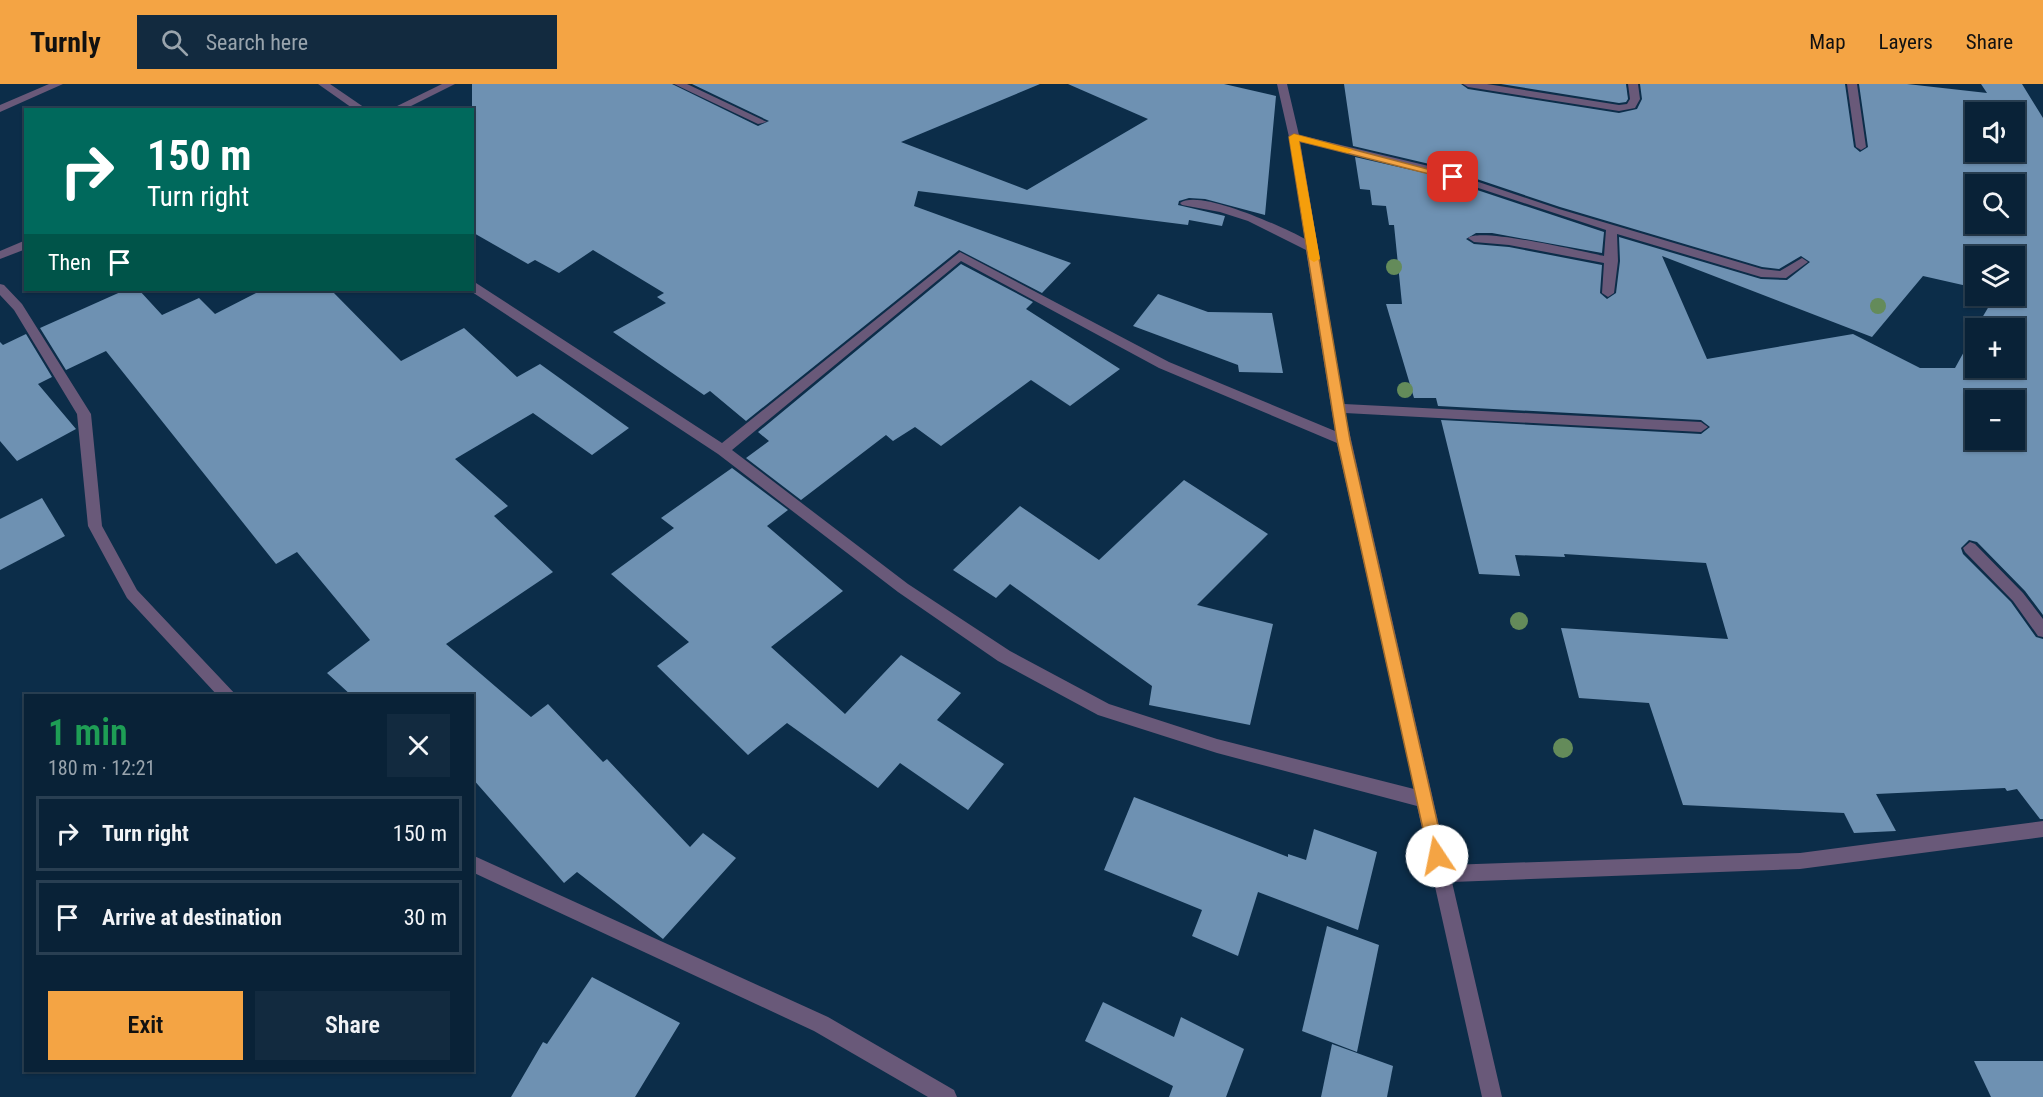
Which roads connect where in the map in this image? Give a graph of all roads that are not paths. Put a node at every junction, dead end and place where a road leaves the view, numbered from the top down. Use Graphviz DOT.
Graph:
graph roads {
  1 [pos="57,84"];
  2 [pos="323,84"];
  3 [pos="450,84"];
  4 [pos="679,84"];
  5 [pos="1282,84"];
  6 [pos="1468,84"];
  7 [pos="1633,84"];
  8 [pos="1852,84"];
  9 [pos="360,108"];
  10 [pos="398,108"];
  11 [pos="0,109"];
  12 [pos="762,122"];
  13 [pos="1294,137"];
  14 [pos="1861,147"];
  15 [pos="1186,203"];
  16 [pos="1612,228"];
  17 [pos="1474,238"];
  18 [pos="24,245"];
  19 [pos="1313,249"];
  20 [pos="0,255"];
  21 [pos="1612,261"];
  22 [pos="1802,262"];
  23 [pos="474,287"];
  24 [pos="0,288"];
  25 [pos="1608,293"];
  26 [pos="1339,408"];
  27 [pos="1701,427"];
  28 [pos="1343,440"];
  29 [pos="723,450"];
  30 [pos="1970,548"];
  31 [pos="2043,631"];
  32 [pos="228,694"];
  33 [pos="1426,800"];
  34 [pos="2043,829"];
  35 [pos="474,864"];
  36 [pos="1441,874"];
  37 [pos="947,1097"];
  38 [pos="1492,1097"];
  1 -- 11 [label="street"];
  2 -- 9 [label="street"];
  3 -- 10 [label="street"];
  4 -- 12 [label="street"];
  5 -- 13 [label="street"];
  6 -- 7 [label="street"];
  8 -- 14 [label="street"];
  13 -- 16 [label="street"];
  13 -- 19 [label="street"];
  15 -- 19 [label="street"];
  16 -- 21 [label="street"];
  16 -- 22 [label="street"];
  17 -- 21 [label="street"];
  18 -- 20 [label="street"];
  19 -- 26 [label="street"];
  21 -- 25 [label="street"];
  23 -- 29 [label="street"];
  24 -- 32 [label="street"];
  26 -- 27 [label="street"];
  26 -- 28 [label="street"];
  28 -- 29 [label="street"];
  28 -- 33 [label="street"];
  29 -- 33 [label="street"];
  30 -- 31 [label="street"];
  33 -- 36 [label="street"];
  34 -- 36 [label="street"];
  35 -- 37 [label="street"];
  36 -- 38 [label="street"];
}
